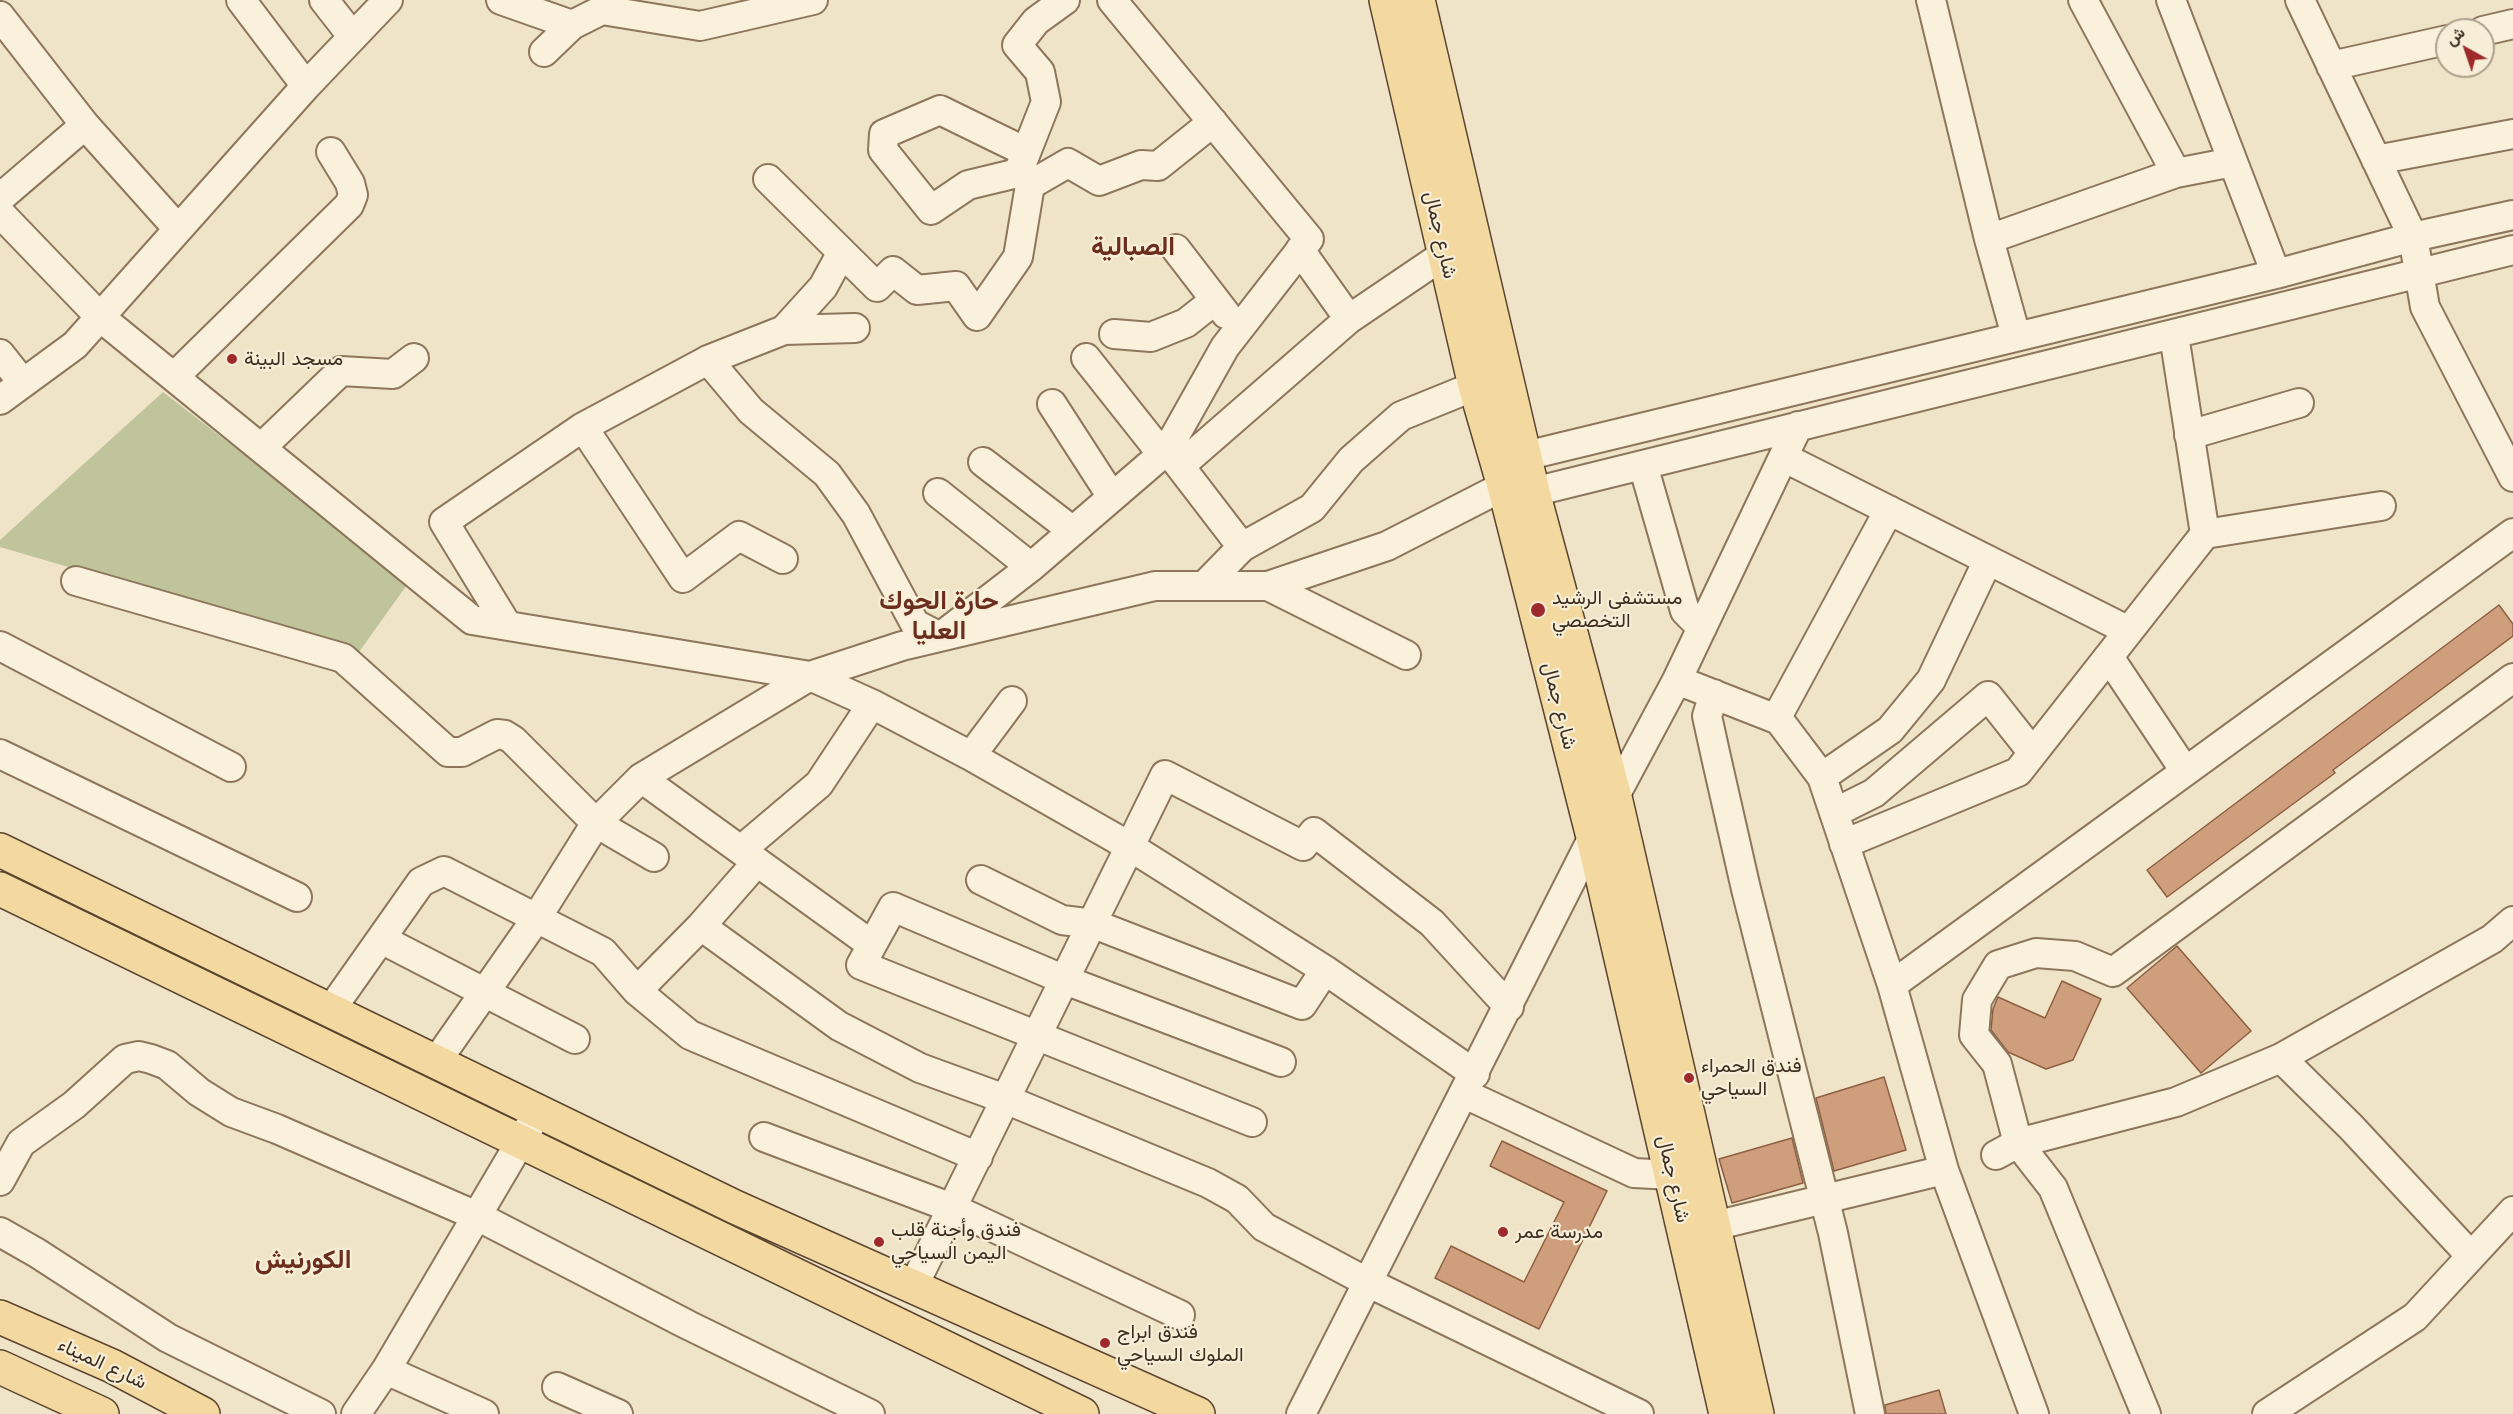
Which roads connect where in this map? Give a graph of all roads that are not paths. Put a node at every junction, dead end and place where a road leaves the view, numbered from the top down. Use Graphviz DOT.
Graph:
graph roads {
  1 [pos="241,0"];
  2 [pos="324,0"];
  3 [pos="388,0"];
  4 [pos="501,0"];
  5 [pos="813,0"];
  6 [pos="1065,0"];
  7 [pos="1112,0"];
  8 [pos="1386,0"];
  9 [pos="1418,0"];
  10 [pos="1931,0"];
  11 [pos="2083,0"];
  12 [pos="2171,0"];
  13 [pos="2300,0"];
  14 [pos="657,9"];
  15 [pos="0,16"];
  16 [pos="2513,24"];
  17 [pos="572,25"];
  18 [pos="2495,28"];
  19 [pos="353,37"];
  20 [pos="2435,43"];
  21 [pos="544,52"];
  22 [pos="2331,66"];
  23 [pos="306,86"];
  24 [pos="1213,122"];
  25 [pos="85,125"];
  26 [pos="2513,134"];
  27 [pos="331,152"];
  28 [pos="2376,160"];
  29 [pos="2233,162"];
  30 [pos="1026,170"];
  31 [pos="2176,173"];
  32 [pos="768,179"];
  33 [pos="0,198"];
  34 [pos="0,213"];
  35 [pos="2513,215"];
  36 [pos="178,229"];
  37 [pos="2413,237"];
  38 [pos="1989,238"];
  39 [pos="1176,249"];
  40 [pos="2513,249"];
  41 [pos="1300,250"];
  42 [pos="841,254"];
  43 [pos="1445,254"];
  44 [pos="2420,271"];
  45 [pos="2276,274"];
  46 [pos="1215,300"];
  47 [pos="100,317"];
  48 [pos="1349,319"];
  49 [pos="855,328"];
  50 [pos="784,330"];
  51 [pos="1239,330"];
  52 [pos="1114,334"];
  53 [pos="2174,334"];
  54 [pos="2016,336"];
  55 [pos="0,354"];
  56 [pos="414,358"];
  57 [pos="1086,358"];
  58 [pos="708,360"];
  59 [pos="174,377"];
  60 [pos="23,383"];
  61 [pos="1475,386"];
  62 [pos="0,400"];
  63 [pos="2299,403"];
  64 [pos="1052,404"];
  65 [pos="1798,426"];
  66 [pos="583,427"];
  67 [pos="2189,435"];
  68 [pos="261,448"];
  69 [pos="1525,456"];
  70 [pos="1170,457"];
  71 [pos="1785,458"];
  72 [pos="983,462"];
  73 [pos="1643,465"];
  74 [pos="2513,477"];
  75 [pos="1519,489"];
  76 [pos="938,493"];
  77 [pos="1112,497"];
  78 [pos="2381,506"];
  79 [pos="1889,510"];
  80 [pos="1073,531"];
  81 [pos="2513,533"];
  82 [pos="2205,534"];
  83 [pos="1242,548"];
  84 [pos="783,559"];
  85 [pos="1988,560"];
  86 [pos="1031,567"];
  87 [pos="76,581"];
  88 [pos="1204,586"];
  89 [pos="1268,586"];
  90 [pos="507,625"];
  91 [pos="1702,628"];
  92 [pos="2129,631"];
  93 [pos="940,637"];
  94 [pos="0,646"];
  95 [pos="1406,655"];
  96 [pos="2109,657"];
  97 [pos="810,676"];
  98 [pos="2513,678"];
  99 [pos="1677,680"];
  100 [pos="1714,694"];
  101 [pos="1012,701"];
  102 [pos="872,704"];
  103 [pos="1776,719"];
  104 [pos="2033,753"];
  105 [pos="0,754"];
  106 [pos="971,756"];
  107 [pos="231,767"];
  108 [pos="2185,771"];
  109 [pos="1822,777"];
  110 [pos="641,778"];
  111 [pos="1615,797"];
  112 [pos="1834,813"];
  113 [pos="596,823"];
  114 [pos="1593,837"];
  115 [pos="1844,844"];
  116 [pos="1129,846"];
  117 [pos="0,850"];
  118 [pos="749,856"];
  119 [pos="654,857"];
  120 [pos="981,880"];
  121 [pos="0,889"];
  122 [pos="297,897"];
  123 [pos="536,918"];
  124 [pos="2513,921"];
  125 [pos="1094,924"];
  126 [pos="701,926"];
  127 [pos="381,939"];
  128 [pos="872,945"];
  129 [pos="1325,970"];
  130 [pos="1065,981"];
  131 [pos="1892,985"];
  132 [pos="637,991"];
  133 [pos="485,992"];
  134 [pos="1509,1007"];
  135 [pos="330,1011"];
  136 [pos="1037,1038"];
  137 [pos="575,1039"];
  138 [pos="2281,1058"];
  139 [pos="436,1062"];
  140 [pos="1281,1062"];
  141 [pos="1470,1084"];
  142 [pos="1005,1099"];
  143 [pos="538,1112"];
  144 [pos="1252,1122"];
  145 [pos="764,1137"];
  146 [pos="10,1138"];
  147 [pos="521,1142"];
  148 [pos="2007,1149"];
  149 [pos="978,1157"];
  150 [pos="1944,1170"];
  151 [pos="1672,1175"];
  152 [pos="0,1181"];
  153 [pos="1825,1199"];
  154 [pos="952,1209"];
  155 [pos="2513,1211"];
  156 [pos="479,1217"];
  157 [pos="1700,1230"];
  158 [pos="0,1232"];
  159 [pos="2471,1256"];
  160 [pos="1367,1282"];
  161 [pos="913,1287"];
  162 [pos="1180,1314"];
  163 [pos="0,1317"];
  164 [pos="0,1367"];
  165 [pos="386,1370"];
  166 [pos="557,1386"];
  167 [pos="102,1414"];
  168 [pos="203,1414"];
  169 [pos="321,1414"];
  170 [pos="356,1414"];
  171 [pos="484,1414"];
  172 [pos="618,1414"];
  173 [pos="870,1414"];
  174 [pos="1082,1414"];
  175 [pos="1198,1414"];
  176 [pos="1301,1414"];
  177 [pos="1639,1414"];
  178 [pos="1726,1414"];
  179 [pos="1757,1414"];
  180 [pos="1870,1414"];
  181 [pos="2034,1414"];
  182 [pos="2146,1414"];
  183 [pos="2267,1414"];
  1 -- 23 [label="street"];
  2 -- 19 [label="street"];
  3 -- 19 [label="street"];
  4 -- 17 [label="street"];
  5 -- 14 [label="street"];
  6 -- 30 [label="street"];
  7 -- 24 [label="street"];
  8 -- 43 [label="main road, شارع جمال"];
  9 -- 69 [label="main road, شارع جمال"];
  10 -- 38 [label="street"];
  11 -- 31 [label="street"];
  12 -- 29 [label="street"];
  13 -- 22 [label="street"];
  14 -- 17 [label="street"];
  15 -- 25 [label="street"];
  16 -- 18 [label="street"];
  17 -- 21 [label="street"];
  19 -- 23 [label="street"];
  20 -- 22 [label="street"];
  22 -- 28 [label="street"];
  23 -- 36 [label="street"];
  24 -- 30 [label="street"];
  24 -- 41 [label="street"];
  25 -- 33 [label="street"];
  25 -- 36 [label="street"];
  26 -- 28 [label="street"];
  27 -- 59 [label="street"];
  28 -- 37 [label="street"];
  29 -- 31 [label="street"];
  29 -- 45 [label="street"];
  30 -- 42 [label="street"];
  31 -- 38 [label="street"];
  32 -- 42 [label="street"];
  34 -- 47 [label="street"];
  35 -- 37 [label="street"];
  36 -- 47 [label="street"];
  37 -- 44 [label="street"];
  37 -- 45 [label="street"];
  38 -- 54 [label="street"];
  39 -- 46 [label="street"];
  40 -- 44 [label="street"];
  41 -- 48 [label="street"];
  41 -- 51 [label="street"];
  42 -- 50 [label="street"];
  43 -- 48 [label="street"];
  43 -- 61 [label="main road, شارع جمال"];
  44 -- 53 [label="street"];
  44 -- 74 [label="street"];
  45 -- 54 [label="street"];
  46 -- 51 [label="street"];
  46 -- 52 [label="street"];
  47 -- 59 [label="street"];
  47 -- 60 [label="street"];
  48 -- 70 [label="street"];
  49 -- 50 [label="street"];
  50 -- 58 [label="street"];
  51 -- 70 [label="street"];
  53 -- 65 [label="street"];
  53 -- 67 [label="street"];
  54 -- 69 [label="street"];
  55 -- 60 [label="street"];
  56 -- 68 [label="street"];
  57 -- 70 [label="street"];
  58 -- 66 [label="street"];
  58 -- 93 [label="street"];
  59 -- 68 [label="street"];
  60 -- 62 [label="street"];
  61 -- 75 [label="main road, شارع جمال"];
  61 -- 83 [label="street"];
  63 -- 67 [label="street"];
  64 -- 77 [label="street"];
  65 -- 71 [label="street"];
  65 -- 73 [label="street"];
  66 -- 84 [label="street"];
  66 -- 90 [label="street"];
  67 -- 82 [label="street"];
  68 -- 90 [label="street"];
  69 -- 75 [label="main road, شارع جمال"];
  70 -- 77 [label="street"];
  70 -- 83 [label="street"];
  71 -- 79 [label="street"];
  71 -- 91 [label="street"];
  72 -- 80 [label="street"];
  73 -- 75 [label="street"];
  73 -- 91 [label="street"];
  75 -- 89 [label="street"];
  75 -- 111 [label="main road, شارع جمال"];
  75 -- 114 [label="main road, شارع جمال"];
  76 -- 86 [label="street"];
  77 -- 80 [label="street"];
  78 -- 82 [label="street"];
  79 -- 85 [label="street"];
  79 -- 103 [label="street"];
  80 -- 86 [label="street"];
  81 -- 108 [label="street"];
  82 -- 92 [label="street"];
  83 -- 88 [label="street"];
  85 -- 92 [label="street"];
  85 -- 109 [label="street"];
  86 -- 93 [label="street"];
  87 -- 113 [label="street"];
  88 -- 89 [label="street"];
  88 -- 93 [label="street"];
  89 -- 95 [label="street"];
  90 -- 97 [label="street"];
  91 -- 99 [label="street"];
  92 -- 96 [label="street"];
  93 -- 97 [label="street"];
  94 -- 107 [label="street"];
  96 -- 104 [label="street"];
  96 -- 108 [label="street"];
  97 -- 102 [label="street"];
  97 -- 110 [label="street"];
  98 -- 148 [label="street"];
  99 -- 100 [label="street"];
  99 -- 111 [label="street"];
  100 -- 103 [label="street"];
  100 -- 153 [label="street"];
  101 -- 106 [label="street"];
  102 -- 106 [label="street"];
  102 -- 118 [label="street"];
  103 -- 109 [label="street"];
  104 -- 112 [label="street"];
  104 -- 115 [label="street"];
  105 -- 122 [label="street"];
  106 -- 116 [label="street"];
  108 -- 131 [label="street"];
  109 -- 112 [label="street"];
  110 -- 113 [label="street"];
  110 -- 118 [label="street"];
  111 -- 114 [label="street"];
  111 -- 157 [label="main road, شارع جمال"];
  112 -- 115 [label="street"];
  113 -- 119 [label="street"];
  113 -- 123 [label="street"];
  114 -- 134 [label="street"];
  114 -- 151 [label="main road, شارع جمال"];
  115 -- 131 [label="street"];
  116 -- 125 [label="street"];
  116 -- 129 [label="street"];
  116 -- 134 [label="street"];
  117 -- 135 [label="main road"];
  118 -- 126 [label="street"];
  118 -- 128 [label="street"];
  120 -- 125 [label="street"];
  121 -- 147 [label="main road"];
  123 -- 127 [label="street"];
  123 -- 132 [label="street"];
  123 -- 133 [label="street"];
  124 -- 138 [label="street"];
  125 -- 129 [label="street"];
  125 -- 130 [label="street"];
  126 -- 132 [label="street"];
  126 -- 142 [label="street"];
  127 -- 133 [label="street"];
  127 -- 135 [label="street"];
  128 -- 130 [label="street"];
  128 -- 136 [label="street"];
  129 -- 141 [label="street"];
  130 -- 136 [label="street"];
  130 -- 140 [label="street"];
  131 -- 150 [label="street"];
  132 -- 149 [label="street"];
  133 -- 137 [label="street"];
  133 -- 139 [label="street"];
  134 -- 141 [label="street"];
  135 -- 139 [label="main road"];
  136 -- 142 [label="street"];
  136 -- 144 [label="street"];
  138 -- 148 [label="street"];
  138 -- 159 [label="street"];
  139 -- 143 [label="main road"];
  141 -- 151 [label="street"];
  141 -- 160 [label="street"];
  142 -- 149 [label="street"];
  142 -- 160 [label="street"];
  143 -- 147 [label="street"];
  143 -- 161 [label="main road"];
  145 -- 154 [label="street"];
  146 -- 152 [label="street"];
  146 -- 156 [label="street"];
  147 -- 156 [label="street"];
  147 -- 174 [label="main road"];
  148 -- 182 [label="street"];
  149 -- 154 [label="street"];
  150 -- 153 [label="street"];
  150 -- 181 [label="street"];
  151 -- 157 [label="main road, شارع جمال"];
  153 -- 157 [label="street"];
  153 -- 180 [label="street"];
  154 -- 161 [label="street"];
  154 -- 162 [label="street"];
  155 -- 159 [label="street"];
  156 -- 165 [label="street"];
  156 -- 173 [label="street"];
  157 -- 178 [label="main road, شارع جمال"];
  157 -- 179 [label="main road, شارع جمال"];
  158 -- 169 [label="street"];
  159 -- 183 [label="street"];
  160 -- 176 [label="street"];
  160 -- 177 [label="street"];
  161 -- 175 [label="main road"];
  163 -- 168 [label="main road, شارع الميناء"];
  164 -- 167 [label="main road"];
  165 -- 170 [label="street"];
  165 -- 171 [label="street"];
  166 -- 172 [label="street"];
}
